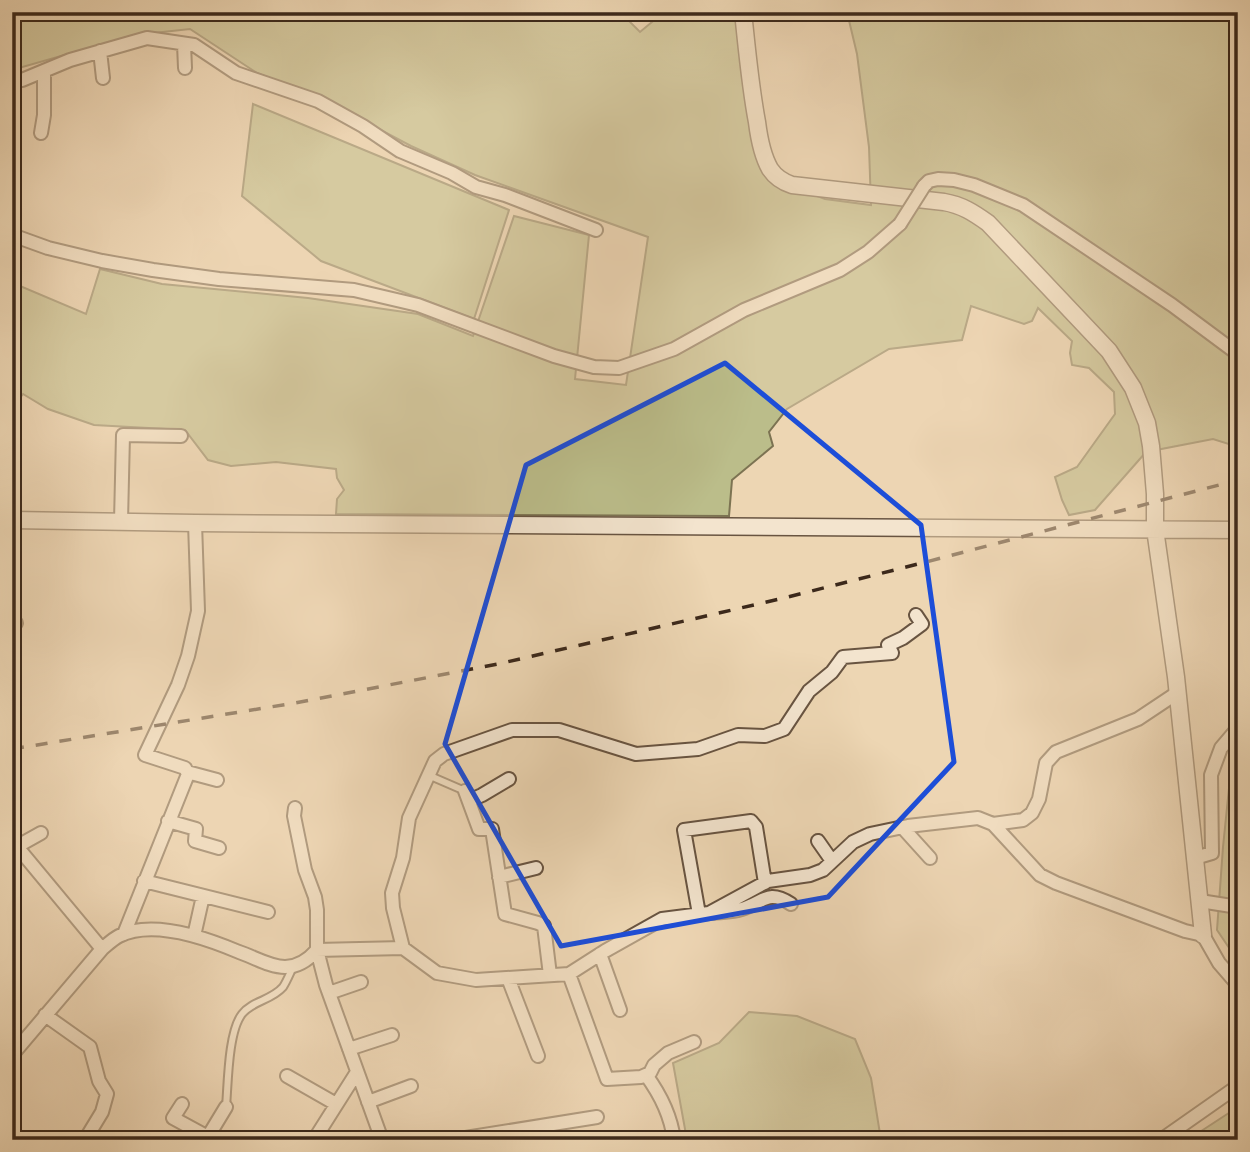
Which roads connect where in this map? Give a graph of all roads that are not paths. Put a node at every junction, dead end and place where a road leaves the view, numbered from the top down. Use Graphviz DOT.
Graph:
graph roads {
  1 [pos="743,12"];
  2 [pos="184,44"];
  3 [pos="100,51"];
  4 [pos="185,68"];
  5 [pos="44,71"];
  6 [pos="103,78"];
  7 [pos="12,81"];
  8 [pos="41,133"];
  9 [pos="596,230"];
  10 [pos="12,235"];
  11 [pos="1238,354"];
  12 [pos="181,436"];
  13 [pos="12,520"];
  14 [pos="121,522"];
  15 [pos="195,523"];
  16 [pos="1154,529"];
  17 [pos="1238,530"];
  18 [pos="916,615"];
  19 [pos="1177,693"];
  20 [pos="1238,728"];
  21 [pos="187,772"];
  22 [pos="428,775"];
  23 [pos="509,779"];
  24 [pos="217,780"];
  25 [pos="467,796"];
  26 [pos="295,808"];
  27 [pos="169,821"];
  28 [pos="993,824"];
  29 [pos="901,828"];
  30 [pos="41,833"];
  31 [pos="818,841"];
  32 [pos="14,846"];
  33 [pos="219,848"];
  34 [pos="930,858"];
  35 [pos="1195,858"];
  36 [pos="832,861"];
  37 [pos="536,868"];
  38 [pos="499,877"];
  39 [pos="144,881"];
  40 [pos="765,883"];
  41 [pos="203,896"];
  42 [pos="1200,901"];
  43 [pos="791,904"];
  44 [pos="1238,907"];
  45 [pos="268,912"];
  46 [pos="704,914"];
  47 [pos="124,934"];
  48 [pos="1203,935"];
  49 [pos="194,936"];
  50 [pos="403,948"];
  51 [pos="102,949"];
  52 [pos="317,950"];
  53 [pos="600,954"];
  54 [pos="294,965"];
  55 [pos="569,974"];
  56 [pos="550,975"];
  57 [pos="508,978"];
  58 [pos="361,982"];
  59 [pos="1238,985"];
  60 [pos="329,993"];
  61 [pos="620,1010"];
  62 [pos="45,1015"];
  63 [pos="392,1035"];
  64 [pos="694,1042"];
  65 [pos="349,1049"];
  66 [pos="12,1055"];
  67 [pos="538,1056"];
  68 [pos="357,1072"];
  69 [pos="646,1075"];
  70 [pos="287,1076"];
  71 [pos="411,1086"];
  72 [pos="1238,1086"];
  73 [pos="368,1102"];
  74 [pos="182,1104"];
  75 [pos="337,1104"];
  76 [pos="226,1107"];
  77 [pos="597,1117"];
  78 [pos="12,1129"];
  79 [pos="529,1134"];
  80 [pos="207,1138"];
  81 [pos="18,1140"];
  82 [pos="85,1140"];
  83 [pos="314,1140"];
  84 [pos="382,1140"];
  85 [pos="453,1140"];
  86 [pos="674,1140"];
  87 [pos="1161,1140"];
  1 -- 16 [label="street"];
  2 -- 3 [label="street"];
  2 -- 4 [label="street"];
  2 -- 9 [label="street"];
  3 -- 5 [label="street"];
  3 -- 6 [label="street"];
  5 -- 7 [label="street"];
  5 -- 8 [label="street"];
  10 -- 11 [label="street, bridge"];
  12 -- 14 [label="street"];
  13 -- 14 [label="street"];
  14 -- 15 [label="street"];
  15 -- 16 [label="street"];
  15 -- 21 [label="street"];
  16 -- 17 [label="street"];
  16 -- 19 [label="street"];
  18 -- 22 [label="street"];
  19 -- 28 [label="street"];
  19 -- 35 [label="street"];
  20 -- 35 [label="street"];
  21 -- 24 [label="street"];
  21 -- 27 [label="street"];
  22 -- 25 [label="lane"];
  22 -- 50 [label="street"];
  23 -- 25 [label="street"];
  25 -- 38 [label="street"];
  26 -- 52 [label="street"];
  27 -- 33 [label="street"];
  27 -- 39 [label="street"];
  28 -- 29 [label="street"];
  28 -- 48 [label="street"];
  29 -- 34 [label="street"];
  29 -- 36 [label="street"];
  30 -- 32 [label="street"];
  31 -- 36 [label="street"];
  32 -- 51 [label="street"];
  35 -- 42 [label="street"];
  36 -- 40 [label="street"];
  37 -- 38 [label="street"];
  38 -- 56 [label="street"];
  39 -- 41 [label="street"];
  39 -- 47 [label="street"];
  40 -- 46 [label="street"];
  40 -- 46 [label="street"];
  41 -- 45 [label="street"];
  41 -- 49 [label="street"];
  42 -- 44 [label="street"];
  42 -- 48 [label="street"];
  43 -- 46 [label="street"];
  46 -- 53 [label="street"];
  47 -- 49 [label="street"];
  47 -- 51 [label="street"];
  48 -- 59 [label="street"];
  49 -- 54 [label="street"];
  50 -- 52 [label="street"];
  50 -- 57 [label="street"];
  51 -- 62 [label="street"];
  52 -- 54 [label="street"];
  52 -- 60 [label="street"];
  53 -- 55 [label="street"];
  53 -- 61 [label="street"];
  54 -- 76 [label="lane"];
  55 -- 56 [label="street"];
  55 -- 69 [label="street"];
  56 -- 57 [label="street"];
  57 -- 67 [label="street"];
  58 -- 60 [label="street"];
  60 -- 65 [label="street"];
  62 -- 66 [label="street"];
  62 -- 82 [label="street"];
  63 -- 65 [label="street"];
  64 -- 69 [label="street"];
  65 -- 68 [label="street"];
  68 -- 73 [label="street"];
  68 -- 75 [label="street"];
  69 -- 86 [label="street"];
  70 -- 75 [label="street"];
  71 -- 73 [label="street"];
  72 -- 87 [label="street"];
  73 -- 84 [label="street"];
  74 -- 80 [label="street"];
  75 -- 83 [label="street"];
  76 -- 80 [label="street"];
  77 -- 79 [label="street"];
  78 -- 81 [label="street"];
  79 -- 85 [label="street"];
}
